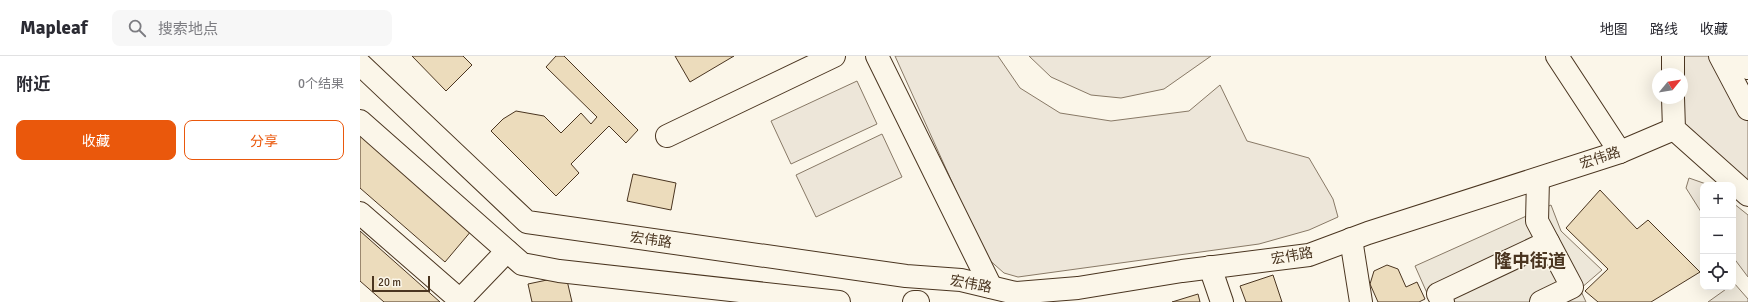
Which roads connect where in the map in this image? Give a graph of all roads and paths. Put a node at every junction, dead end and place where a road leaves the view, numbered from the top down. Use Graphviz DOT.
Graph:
graph roads {
  1 [pos="834,56"];
  2 [pos="876,56"];
  3 [pos="1557,56"];
  4 [pos="1673,56"];
  5 [pos="1720,56"];
  6 [pos="1742,56"];
  7 [pos="360,64"];
  8 [pos="1673,68"];
  9 [pos="1748,68"];
  10 [pos="1674,104"];
  11 [pos="1748,109"];
  12 [pos="360,120"];
  13 [pos="1674,129"];
  14 [pos="667,136"];
  15 [pos="1620,152"];
  16 [pos="1538,178"];
  17 [pos="1748,195"];
  18 [pos="360,213"];
  19 [pos="1351,239"];
  20 [pos="1548,242"];
  21 [pos="507,251"];
  22 [pos="1210,267"];
  23 [pos="991,287"];
  24 [pos="696,294"];
  25 [pos="799,300"];
  26 [pos="839,302"];
  27 [pos="914,302"];
  28 [pos="918,302"];
  29 [pos="1222,302"];
  30 [pos="1361,302"];
  31 [pos="1442,302"];
  32 [pos="1541,302"];
  1 -- 14 [label="street"];
  2 -- 23 [label="street"];
  3 -- 15 [label="street"];
  4 -- 8 [label="street"];
  5 -- 11 [label="street"];
  6 -- 9 [label="street"];
  7 -- 23 [label="street, 宏伟路"];
  10 -- 13 [label="street"];
  12 -- 21 [label="street"];
  13 -- 15 [label="street, 宏伟路"];
  13 -- 17 [label="street"];
  15 -- 16 [label="street, 宏伟路"];
  16 -- 19 [label="street, 宏伟路"];
  16 -- 20 [label="street"];
  18 -- 21 [label="street"];
  19 -- 22 [label="street, 宏伟路"];
  19 -- 30 [label="street"];
  20 -- 31 [label="street"];
  20 -- 32 [label="street"];
  21 -- 24 [label="street"];
  22 -- 23 [label="street, 宏伟路"];
  22 -- 29 [label="street"];
  24 -- 25 [label="street"];
  25 -- 26 [label="street"];
  27 -- 28 [label="street"];
}
